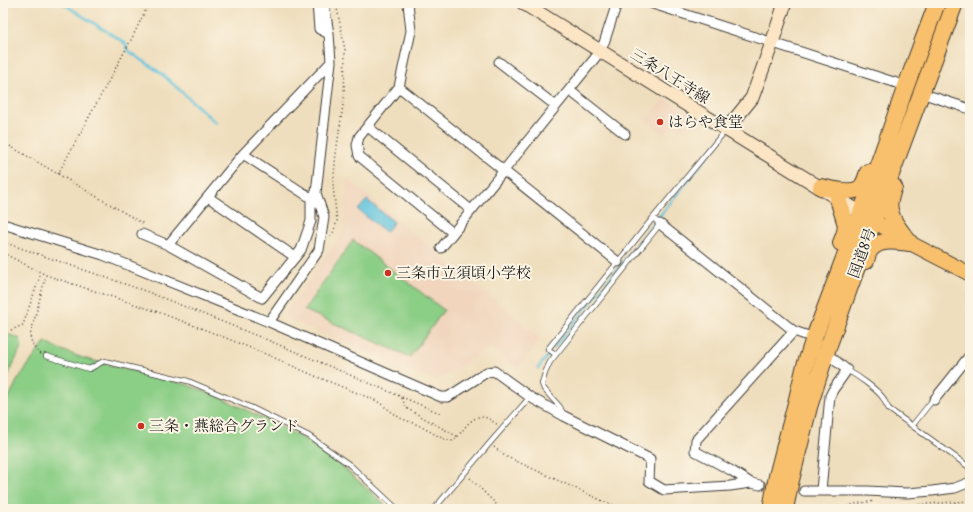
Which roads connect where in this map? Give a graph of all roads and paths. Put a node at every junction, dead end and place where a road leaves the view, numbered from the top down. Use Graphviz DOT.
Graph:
graph roads {
  1 [pos="149,3"];
  2 [pos="317,3"];
  3 [pos="324,3"];
  4 [pos="336,3"];
  5 [pos="408,3"];
  6 [pos="523,3"];
  7 [pos="617,3"];
  8 [pos="650,3"];
  9 [pos="785,3"];
  10 [pos="937,3"];
  11 [pos="955,3"];
  12 [pos="329,34"];
  13 [pos="772,43"];
  14 [pos="600,51"];
  15 [pos="331,62"];
  16 [pos="499,62"];
  17 [pos="906,86"];
  18 [pos="399,87"];
  19 [pos="569,90"];
  20 [pos="921,93"];
  21 [pos="556,106"];
  22 [pos="970,109"];
  23 [pos="894,122"];
  24 [pos="368,127"];
  25 [pos="726,130"];
  26 [pos="625,134"];
  27 [pos="3,142"];
  28 [pos="902,146"];
  29 [pos="243,154"];
  30 [pos="503,171"];
  31 [pos="58,174"];
  32 [pos="820,187"];
  33 [pos="313,195"];
  34 [pos="208,197"];
  35 [pos="838,199"];
  36 [pos="471,210"];
  37 [pos="867,217"];
  38 [pos="653,218"];
  39 [pos="3,224"];
  40 [pos="660,224"];
  41 [pos="453,233"];
  42 [pos="142,234"];
  43 [pos="3,242"];
  44 [pos="910,243"];
  45 [pos="168,245"];
  46 [pos="441,248"];
  47 [pos="319,250"];
  48 [pos="3,253"];
  49 [pos="295,257"];
  50 [pos="618,262"];
  51 [pos="41,273"];
  52 [pos="970,274"];
  53 [pos="46,275"];
  54 [pos="836,281"];
  55 [pos="843,305"];
  56 [pos="269,322"];
  57 [pos="11,330"];
  58 [pos="794,331"];
  59 [pos="814,338"];
  60 [pos="826,353"];
  61 [pos="555,354"];
  62 [pos="46,356"];
  63 [pos="970,356"];
  64 [pos="847,370"];
  65 [pos="402,397"];
  66 [pos="530,397"];
  67 [pos="934,400"];
  68 [pos="442,414"];
  69 [pos="564,416"];
  70 [pos="912,426"];
  71 [pos="503,428"];
  72 [pos="458,438"];
  73 [pos="489,444"];
  74 [pos="970,470"];
  75 [pos="465,473"];
  76 [pos="970,482"];
  77 [pos="804,490"];
  78 [pos="821,490"];
  79 [pos="875,501"];
  80 [pos="970,501"];
  81 [pos="840,508"];
  82 [pos="887,508"];
  83 [pos="397,509"];
  84 [pos="434,509"];
  85 [pos="501,509"];
  86 [pos="625,509"];
  87 [pos="771,509"];
  88 [pos="785,509"];
  89 [pos="832,509"];
  90 [pos="854,509"];
  1 -- 31 [label="path"];
  2 -- 12 [label="street"];
  3 -- 12 [label="street"];
  4 -- 47 [label="path"];
  5 -- 18 [label="street"];
  6 -- 14 [label="main road, 三条八王寺線"];
  7 -- 14 [label="street"];
  8 -- 13 [label="street"];
  9 -- 13 [label="main road"];
  10 -- 17 [label="highway, 国道8号"];
  11 -- 20 [label="highway, 国道8号"];
  12 -- 15 [label="street"];
  13 -- 17 [label="street"];
  13 -- 25 [label="main road"];
  14 -- 19 [label="street"];
  14 -- 25 [label="main road, 三条八王寺線"];
  15 -- 29 [label="street"];
  15 -- 33 [label="street"];
  16 -- 21 [label="street"];
  17 -- 23 [label="highway, 国道8号"];
  18 -- 24 [label="street"];
  18 -- 30 [label="street"];
  19 -- 21 [label="street"];
  19 -- 26 [label="street"];
  20 -- 22 [label="street"];
  20 -- 28 [label="highway, 国道8号"];
  21 -- 30 [label="street"];
  23 -- 32 [label="highway"];
  23 -- 37 [label="highway, 国道8号"];
  24 -- 36 [label="street"];
  24 -- 41 [label="street"];
  25 -- 32 [label="main road, 三条八王寺線"];
  25 -- 38 [label="lane"];
  27 -- 31 [label="path"];
  28 -- 37 [label="highway, 国道8号"];
  28 -- 44 [label="highway"];
  29 -- 33 [label="street"];
  29 -- 34 [label="street"];
  30 -- 36 [label="street"];
  30 -- 50 [label="street"];
  31 -- 42 [label="path"];
  32 -- 35 [label="main road, 三条八王寺線"];
  33 -- 47 [label="street"];
  33 -- 49 [label="street"];
  34 -- 45 [label="street"];
  34 -- 49 [label="street"];
  35 -- 37 [label="main road, 三条八王寺線"];
  35 -- 54 [label="highway"];
  36 -- 41 [label="street"];
  37 -- 44 [label="main road"];
  37 -- 54 [label="highway, 国道8号"];
  37 -- 55 [label="highway, 国道8号"];
  38 -- 40 [label="lane"];
  38 -- 50 [label="lane"];
  39 -- 56 [label="street"];
  40 -- 58 [label="street"];
  40 -- 61 [label="lane"];
  41 -- 46 [label="street"];
  42 -- 45 [label="street"];
  43 -- 65 [label="path"];
  44 -- 52 [label="main road"];
  44 -- 55 [label="highway"];
  45 -- 49 [label="street"];
  47 -- 56 [label="street"];
  48 -- 51 [label="path"];
  50 -- 61 [label="lane"];
  51 -- 53 [label="path"];
  51 -- 57 [label="path"];
  53 -- 62 [label="path"];
  53 -- 72 [label="path"];
  54 -- 59 [label="highway, 国道8号"];
  55 -- 60 [label="highway, 国道8号"];
  56 -- 66 [label="street"];
  58 -- 59 [label="street"];
  58 -- 69 [label="street"];
  59 -- 87 [label="highway, 国道8号"];
  60 -- 64 [label="street"];
  60 -- 88 [label="highway, 国道8号"];
  61 -- 69 [label="lane"];
  62 -- 83 [label="lane"];
  63 -- 67 [label="street"];
  64 -- 70 [label="lane"];
  64 -- 78 [label="street"];
  65 -- 68 [label="path"];
  65 -- 72 [label="path"];
  66 -- 69 [label="street"];
  66 -- 71 [label="lane"];
  67 -- 70 [label="lane"];
  70 -- 74 [label="lane"];
  71 -- 72 [label="path"];
  71 -- 73 [label="lane"];
  73 -- 75 [label="lane"];
  73 -- 86 [label="path"];
  75 -- 84 [label="lane"];
  75 -- 85 [label="path"];
  76 -- 78 [label="street"];
  77 -- 78 [label="street"];
  79 -- 81 [label="path"];
  80 -- 82 [label="path"];
  81 -- 89 [label="path"];
  81 -- 90 [label="path"];
  82 -- 90 [label="path"];
}
